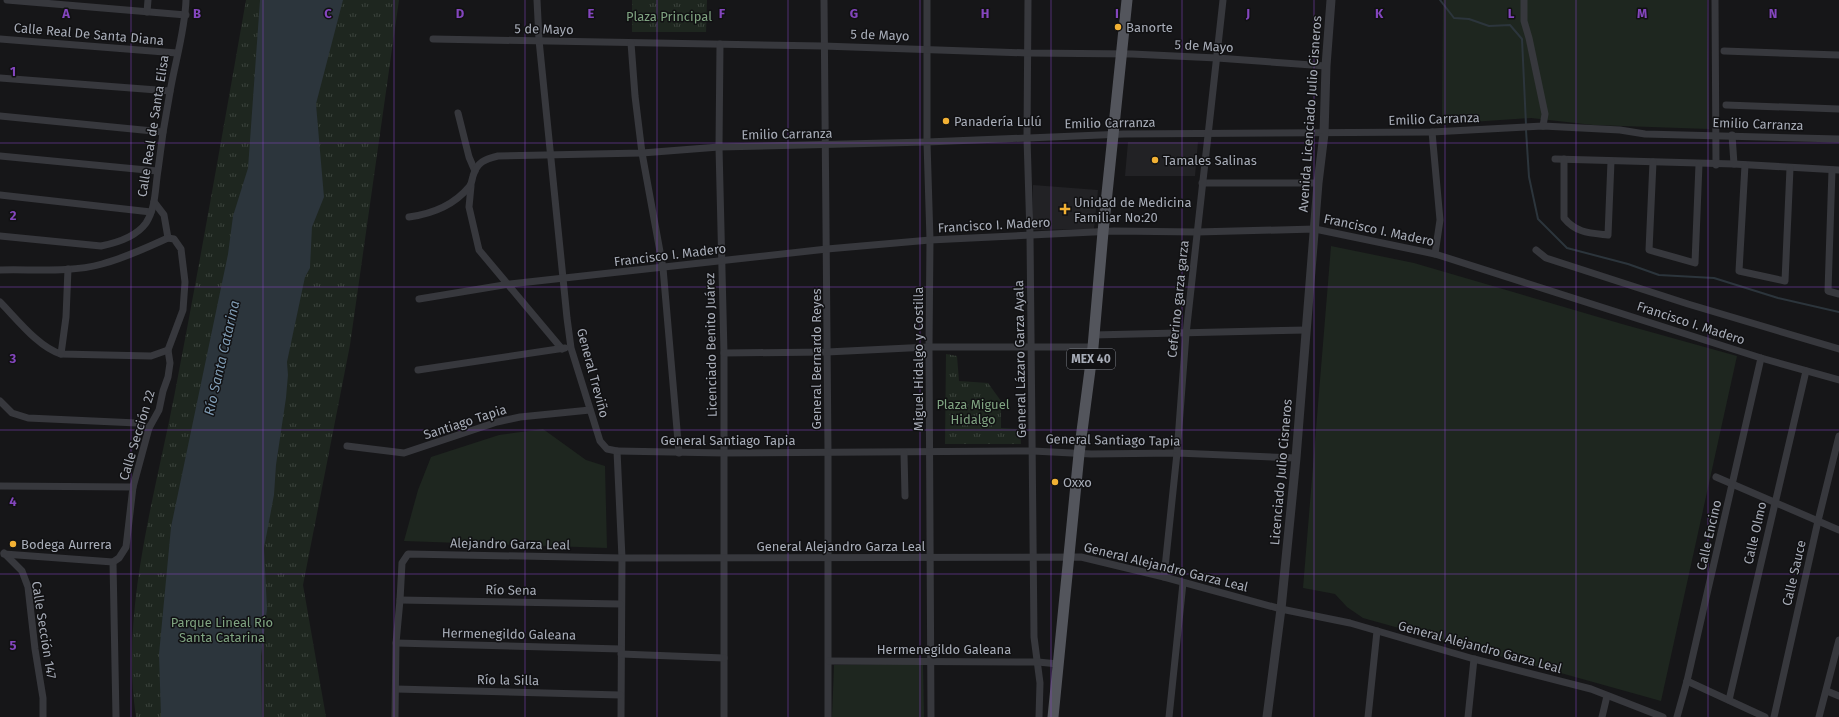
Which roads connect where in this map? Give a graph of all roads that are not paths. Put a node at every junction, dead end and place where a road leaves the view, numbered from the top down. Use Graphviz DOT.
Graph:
graph roads {
  1 [pos="7,0"];
  2 [pos="148,0"];
  3 [pos="186,0"];
  4 [pos="537,0"];
  5 [pos="824,0"];
  6 [pos="927,0"];
  7 [pos="1028,0"];
  8 [pos="1127,0"];
  9 [pos="1223,0"];
  10 [pos="1332,0"];
  11 [pos="1524,0"];
  12 [pos="1715,0"];
  13 [pos="28,1"];
  14 [pos="66,2"];
  15 [pos="108,4"];
  16 [pos="147,12"];
  17 [pos="186,15"];
  18 [pos="0,39"];
  19 [pos="432,39"];
  20 [pos="539,40"];
  21 [pos="631,43"];
  22 [pos="720,44"];
  23 [pos="823,46"];
  24 [pos="926,48"];
  25 [pos="1724,51"];
  26 [pos="177,53"];
  27 [pos="1028,53"];
  28 [pos="1121,55"];
  29 [pos="1839,55"];
  30 [pos="1217,58"];
  31 [pos="1326,66"];
  32 [pos="0,78"];
  33 [pos="170,91"];
  34 [pos="1726,105"];
  35 [pos="1839,109"];
  36 [pos="458,113"];
  37 [pos="0,116"];
  38 [pos="1543,126"];
  39 [pos="163,132"];
  40 [pos="1432,132"];
  41 [pos="1113,134"];
  42 [pos="1324,134"];
  43 [pos="1208,135"];
  44 [pos="1715,135"];
  45 [pos="1732,135"];
  46 [pos="1027,138"];
  47 [pos="1839,139"];
  48 [pos="926,142"];
  49 [pos="826,146"];
  50 [pos="719,147"];
  51 [pos="642,153"];
  52 [pos="551,154"];
  53 [pos="0,156"];
  54 [pos="1555,159"];
  55 [pos="1564,159"];
  56 [pos="1611,161"];
  57 [pos="1653,162"];
  58 [pos="1699,164"];
  59 [pos="1734,164"];
  60 [pos="1716,165"];
  61 [pos="1745,165"];
  62 [pos="1790,168"];
  63 [pos="1836,170"];
  64 [pos="157,171"];
  65 [pos="475,171"];
  66 [pos="1202,183"];
  67 [pos="1318,183"];
  68 [pos="471,186"];
  69 [pos="0,196"];
  70 [pos="154,202"];
  71 [pos="151,212"];
  72 [pos="409,217"];
  73 [pos="1315,229"];
  74 [pos="1103,232"];
  75 [pos="1197,232"];
  76 [pos="1030,235"];
  77 [pos="0,236"];
  78 [pos="168,238"];
  79 [pos="930,240"];
  80 [pos="827,249"];
  81 [pos="1536,250"];
  82 [pos="1435,254"];
  83 [pos="722,260"];
  84 [pos="663,268"];
  85 [pos="68,269"];
  86 [pos="0,270"];
  87 [pos="563,279"];
  88 [pos="510,284"];
  89 [pos="1839,294"];
  90 [pos="419,299"];
  91 [pos="0,302"];
  92 [pos="1306,330"];
  93 [pos="1186,334"];
  94 [pos="1093,335"];
  95 [pos="929,347"];
  96 [pos="1031,347"];
  97 [pos="1093,347"];
  98 [pos="571,348"];
  99 [pos="562,349"];
  100 [pos="1839,349"];
  101 [pos="168,350"];
  102 [pos="827,352"];
  103 [pos="724,353"];
  104 [pos="61,354"];
  105 [pos="1761,358"];
  106 [pos="418,370"];
  107 [pos="1806,371"];
  108 [pos="1839,380"];
  109 [pos="0,401"];
  110 [pos="590,410"];
  111 [pos="149,428"];
  112 [pos="1839,436"];
  113 [pos="347,446"];
  114 [pos="617,451"];
  115 [pos="828,451"];
  116 [pos="1033,451"];
  117 [pos="678,453"];
  118 [pos="724,453"];
  119 [pos="904,453"];
  120 [pos="930,453"];
  121 [pos="1177,453"];
  122 [pos="1079,454"];
  123 [pos="1296,458"];
  124 [pos="1716,477"];
  125 [pos="1733,484"];
  126 [pos="0,486"];
  127 [pos="133,487"];
  128 [pos="905,496"];
  129 [pos="1775,502"];
  130 [pos="1818,521"];
  131 [pos="1839,530"];
  132 [pos="2,554"];
  133 [pos="1034,556"];
  134 [pos="1070,557"];
  135 [pos="622,558"];
  136 [pos="724,558"];
  137 [pos="829,558"];
  138 [pos="931,558"];
  139 [pos="113,562"];
  140 [pos="1164,577"];
  141 [pos="1183,583"];
  142 [pos="400,600"];
  143 [pos="620,604"];
  144 [pos="1281,608"];
  145 [pos="1377,631"];
  146 [pos="1839,640"];
  147 [pos="396,643"];
  148 [pos="621,652"];
  149 [pos="724,658"];
  150 [pos="1474,659"];
  151 [pos="930,660"];
  152 [pos="829,661"];
  153 [pos="1038,662"];
  154 [pos="1058,664"];
  155 [pos="1687,682"];
  156 [pos="396,689"];
  157 [pos="1827,691"];
  158 [pos="620,695"];
  159 [pos="1607,696"];
  160 [pos="1839,696"];
  161 [pos="1729,700"];
  162 [pos="43,717"];
  163 [pos="116,717"];
  164 [pos="394,717"];
  165 [pos="621,717"];
  166 [pos="724,717"];
  167 [pos="828,717"];
  168 [pos="931,717"];
  169 [pos="1039,717"];
  170 [pos="1053,717"];
  171 [pos="1169,717"];
  172 [pos="1267,717"];
  173 [pos="1368,717"];
  174 [pos="1468,717"];
  175 [pos="1602,717"];
  176 [pos="1663,717"];
  177 [pos="1677,717"];
  178 [pos="1765,717"];
  179 [pos="1774,717"];
  180 [pos="1819,717"];
  1 -- 13 [label="street"];
  2 -- 16 [label="street"];
  3 -- 17 [label="street, Calle Real de Santa Elisa"];
  4 -- 20 [label="street, General Treviño"];
  5 -- 23 [label="street, General Bernardo Reyes"];
  6 -- 24 [label="street, Miguel Hidalgo y Costilla"];
  7 -- 27 [label="street, General Lázaro Garza Ayala"];
  8 -- 28 [label="main road, MEX 40"];
  9 -- 30 [label="street, Ceferino garza garza"];
  10 -- 31 [label="street, Avenida Licenciado Julio Cisneros"];
  11 -- 38 [label="street"];
  12 -- 44 [label="street"];
  13 -- 14 [label="street"];
  14 -- 15 [label="street"];
  15 -- 16 [label="street"];
  16 -- 17 [label="street"];
  17 -- 26 [label="street, Calle Real de Santa Elisa"];
  18 -- 26 [label="street, Calle Real De Santa Diana"];
  19 -- 20 [label="street, 5 de Mayo"];
  20 -- 21 [label="street, 5 de Mayo"];
  20 -- 52 [label="street, General Treviño"];
  21 -- 22 [label="street, 5 de Mayo"];
  21 -- 51 [label="street"];
  22 -- 23 [label="street, 5 de Mayo"];
  22 -- 50 [label="street, Licenciado Benito Juárez"];
  23 -- 24 [label="street, 5 de Mayo"];
  23 -- 49 [label="street, General Bernardo Reyes"];
  24 -- 27 [label="street, 5 de Mayo"];
  24 -- 48 [label="street, Miguel Hidalgo y Costilla"];
  25 -- 29 [label="street"];
  26 -- 33 [label="street, Calle Real de Santa Elisa"];
  27 -- 28 [label="street, 5 de Mayo"];
  27 -- 46 [label="street, General Lázaro Garza Ayala"];
  28 -- 30 [label="street, 5 de Mayo"];
  28 -- 41 [label="main road, MEX 40"];
  30 -- 31 [label="street, 5 de Mayo"];
  30 -- 43 [label="street, Ceferino garza garza"];
  31 -- 42 [label="street, Avenida Licenciado Julio Cisneros"];
  32 -- 33 [label="street"];
  33 -- 39 [label="street, Calle Real de Santa Elisa"];
  34 -- 35 [label="street"];
  36 -- 65 [label="street"];
  37 -- 39 [label="street"];
  38 -- 40 [label="street, Emilio Carranza"];
  38 -- 44 [label="street, Emilio Carranza"];
  39 -- 64 [label="street, Calle Real de Santa Elisa"];
  40 -- 42 [label="street, Emilio Carranza"];
  40 -- 82 [label="street"];
  41 -- 43 [label="street, Emilio Carranza"];
  41 -- 46 [label="street, Emilio Carranza"];
  41 -- 74 [label="main road, MEX 40"];
  42 -- 43 [label="street, Emilio Carranza"];
  42 -- 67 [label="street, Avenida Licenciado Julio Cisneros"];
  43 -- 66 [label="street, Ceferino garza garza"];
  44 -- 45 [label="street, Emilio Carranza"];
  44 -- 60 [label="street"];
  45 -- 47 [label="street, Emilio Carranza"];
  45 -- 59 [label="street"];
  46 -- 48 [label="street, Emilio Carranza"];
  46 -- 76 [label="street, General Lázaro Garza Ayala"];
  48 -- 49 [label="street, Emilio Carranza"];
  48 -- 79 [label="street, Miguel Hidalgo y Costilla"];
  49 -- 50 [label="street, Emilio Carranza"];
  49 -- 80 [label="street, General Bernardo Reyes"];
  50 -- 51 [label="street, Emilio Carranza"];
  50 -- 83 [label="street, Licenciado Benito Juárez"];
  51 -- 52 [label="street, Emilio Carranza"];
  51 -- 84 [label="street"];
  52 -- 65 [label="street, Emilio Carranza"];
  52 -- 87 [label="street, General Treviño"];
  53 -- 64 [label="street"];
  54 -- 55 [label="street"];
  55 -- 56 [label="street"];
  55 -- 56 [label="street"];
  56 -- 57 [label="street"];
  57 -- 58 [label="street"];
  57 -- 58 [label="street"];
  58 -- 60 [label="street"];
  59 -- 60 [label="street"];
  59 -- 61 [label="street"];
  61 -- 62 [label="street"];
  61 -- 62 [label="street"];
  62 -- 63 [label="street"];
  63 -- 89 [label="street"];
  64 -- 70 [label="street, Calle Real de Santa Elisa"];
  65 -- 68 [label="street, Emilio Carranza"];
  66 -- 67 [label="street"];
  66 -- 75 [label="street, Ceferino garza garza"];
  67 -- 73 [label="street, Avenida Licenciado Julio Cisneros"];
  68 -- 72 [label="street"];
  68 -- 88 [label="street, Emilio Carranza"];
  69 -- 71 [label="street"];
  70 -- 71 [label="street, Calle Real de Santa Elisa"];
  70 -- 78 [label="street"];
  71 -- 77 [label="street, Calle Real de Santa Elisa"];
  73 -- 75 [label="street, Francisco I. Madero"];
  73 -- 82 [label="street, Francisco I. Madero"];
  73 -- 92 [label="street, Licenciado Julio Cisneros"];
  74 -- 75 [label="street, Francisco I. Madero"];
  74 -- 76 [label="street, Francisco I. Madero"];
  74 -- 94 [label="main road, MEX 40"];
  75 -- 93 [label="street, Ceferino garza garza"];
  76 -- 79 [label="street, Francisco I. Madero"];
  76 -- 96 [label="street, General Lázaro Garza Ayala"];
  78 -- 85 [label="street"];
  78 -- 101 [label="street, Calle Sección 22"];
  79 -- 80 [label="street, Francisco I. Madero"];
  79 -- 95 [label="street, Miguel Hidalgo y Costilla"];
  80 -- 83 [label="street, Francisco I. Madero"];
  80 -- 102 [label="street, General Bernardo Reyes"];
  81 -- 100 [label="street"];
  82 -- 105 [label="street, Francisco I. Madero"];
  83 -- 84 [label="street, Francisco I. Madero"];
  83 -- 103 [label="street, Licenciado Benito Juárez"];
  84 -- 87 [label="street, Francisco I. Madero"];
  84 -- 117 [label="street"];
  85 -- 86 [label="street"];
  85 -- 104 [label="street"];
  87 -- 88 [label="street, Francisco I. Madero"];
  87 -- 98 [label="street, General Treviño"];
  88 -- 90 [label="street, Francisco I. Madero"];
  88 -- 99 [label="street, Emilio Carranza"];
  91 -- 104 [label="street"];
  92 -- 93 [label="street"];
  92 -- 123 [label="street, Licenciado Julio Cisneros"];
  93 -- 94 [label="street"];
  93 -- 121 [label="street, Ceferino garza garza"];
  94 -- 97 [label="main road, MEX 40"];
  95 -- 96 [label="street"];
  95 -- 102 [label="street"];
  95 -- 120 [label="street, Miguel Hidalgo y Costilla"];
  96 -- 97 [label="street"];
  96 -- 116 [label="street, General Lázaro Garza Ayala"];
  97 -- 122 [label="main road, MEX 40"];
  98 -- 99 [label="street"];
  98 -- 110 [label="street, General Treviño"];
  99 -- 106 [label="street"];
  101 -- 104 [label="street"];
  101 -- 111 [label="street, Calle Sección 22"];
  102 -- 103 [label="street"];
  102 -- 115 [label="street, General Bernardo Reyes"];
  103 -- 118 [label="street, Licenciado Benito Juárez"];
  105 -- 107 [label="street, Francisco I. Madero"];
  105 -- 125 [label="street, Calle Encino"];
  107 -- 108 [label="street, Francisco I. Madero"];
  107 -- 129 [label="street, Calle Olmo"];
  109 -- 111 [label="street"];
  110 -- 113 [label="street, Santiago Tapia"];
  110 -- 114 [label="street, General Treviño"];
  111 -- 127 [label="street, Calle Sección 22"];
  112 -- 130 [label="street, Calle Sauce"];
  114 -- 117 [label="street, General Santiago Tapia"];
  114 -- 135 [label="street"];
  115 -- 118 [label="street, General Santiago Tapia"];
  115 -- 119 [label="street, General Santiago Tapia"];
  115 -- 137 [label="street, General Bernardo Reyes"];
  116 -- 120 [label="street, General Santiago Tapia"];
  116 -- 122 [label="street, General Santiago Tapia"];
  116 -- 133 [label="street, General Lázaro Garza Ayala"];
  117 -- 118 [label="street, General Santiago Tapia"];
  118 -- 136 [label="street, Licenciado Benito Juárez"];
  119 -- 120 [label="street, General Santiago Tapia"];
  119 -- 128 [label="street"];
  120 -- 138 [label="street, Miguel Hidalgo y Costilla"];
  121 -- 122 [label="street, General Santiago Tapia"];
  121 -- 123 [label="street, General Santiago Tapia"];
  121 -- 140 [label="street, Ceferino garza garza"];
  122 -- 134 [label="main road, MEX 40"];
  123 -- 144 [label="street, Licenciado Julio Cisneros"];
  124 -- 125 [label="street"];
  125 -- 129 [label="street"];
  125 -- 155 [label="street, Calle Encino"];
  126 -- 127 [label="street"];
  127 -- 139 [label="street, Calle Sección 22"];
  129 -- 130 [label="street"];
  129 -- 161 [label="street, Calle Olmo"];
  130 -- 131 [label="street"];
  130 -- 179 [label="street, Calle Sauce"];
  132 -- 139 [label="street"];
  132 -- 162 [label="street, Calle Sección 147"];
  133 -- 134 [label="street, General Alejandro Garza Leal"];
  133 -- 138 [label="street, General Alejandro Garza Leal"];
  133 -- 153 [label="street, General Lázaro Garza Ayala"];
  134 -- 140 [label="street, General Alejandro Garza Leal"];
  134 -- 154 [label="main road, MEX 40"];
  135 -- 136 [label="street, General Alejandro Garza Leal"];
  135 -- 142 [label="street, Alejandro Garza Leal"];
  135 -- 143 [label="street"];
  136 -- 137 [label="street, General Alejandro Garza Leal"];
  136 -- 149 [label="street, Licenciado Benito Juárez"];
  137 -- 138 [label="street, General Alejandro Garza Leal"];
  137 -- 152 [label="street, General Bernardo Reyes"];
  138 -- 151 [label="street, Miguel Hidalgo y Costilla"];
  139 -- 163 [label="street"];
  140 -- 141 [label="street, General Alejandro Garza Leal"];
  141 -- 144 [label="street, General Alejandro Garza Leal"];
  141 -- 171 [label="street"];
  142 -- 143 [label="street, Río Sena"];
  142 -- 147 [label="street"];
  143 -- 148 [label="street"];
  144 -- 145 [label="street, General Alejandro Garza Leal"];
  144 -- 172 [label="street, Licenciado Julio Cisneros"];
  145 -- 150 [label="street, General Alejandro Garza Leal"];
  145 -- 173 [label="street"];
  146 -- 157 [label="street"];
  147 -- 148 [label="street, Hermenegildo Galeana"];
  147 -- 156 [label="street"];
  148 -- 149 [label="street, Hermenegildo Galeana"];
  148 -- 158 [label="street"];
  149 -- 166 [label="street, Licenciado Benito Juárez"];
  150 -- 159 [label="street, General Alejandro Garza Leal"];
  150 -- 174 [label="street"];
  151 -- 152 [label="street, Hermenegildo Galeana"];
  151 -- 153 [label="street, Hermenegildo Galeana"];
  151 -- 168 [label="street, Miguel Hidalgo y Costilla"];
  152 -- 167 [label="street, General Bernardo Reyes"];
  153 -- 154 [label="street, Hermenegildo Galeana"];
  153 -- 169 [label="street, General Lázaro Garza Ayala"];
  154 -- 170 [label="main road, MEX 40"];
  155 -- 161 [label="street"];
  155 -- 177 [label="street, Calle Encino"];
  156 -- 158 [label="street, Río la Silla"];
  156 -- 164 [label="street"];
  157 -- 160 [label="street"];
  157 -- 180 [label="street"];
  158 -- 165 [label="street"];
  159 -- 175 [label="street"];
  159 -- 176 [label="street, General Alejandro Garza Leal"];
  161 -- 178 [label="street"];
}
